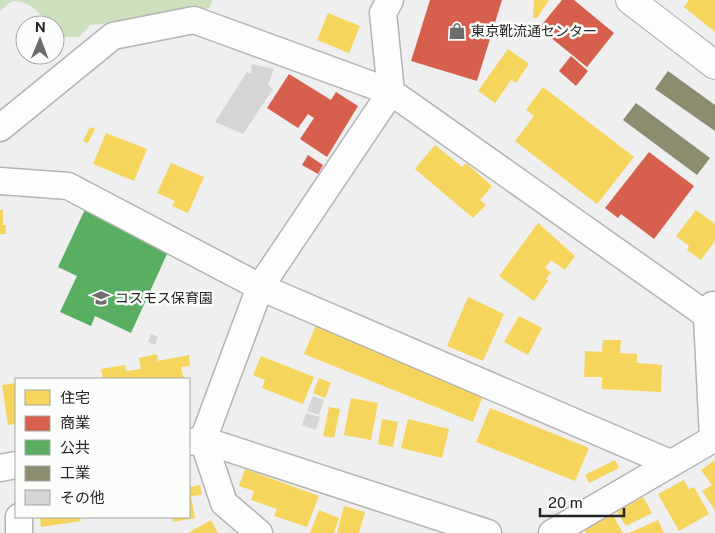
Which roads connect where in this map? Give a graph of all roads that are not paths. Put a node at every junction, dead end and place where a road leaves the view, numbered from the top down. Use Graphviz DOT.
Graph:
graph roads {
  1 [pos="390,0"];
  2 [pos="630,0"];
  3 [pos="715,65"];
  4 [pos="392,92"];
  5 [pos="0,128"];
  6 [pos="0,181"];
  7 [pos="260,287"];
  8 [pos="712,312"];
  9 [pos="196,441"];
  10 [pos="670,463"];
  11 [pos="15,465"];
  12 [pos="0,468"];
  13 [pos="19,518"];
  14 [pos="19,533"];
  15 [pos="259,533"];
  16 [pos="488,533"];
  17 [pos="552,533"];
  1 -- 4 [label="street"];
  2 -- 3 [label="street"];
  4 -- 5 [label="street"];
  4 -- 7 [label="street"];
  4 -- 8 [label="street"];
  6 -- 7 [label="street"];
  7 -- 9 [label="street"];
  7 -- 10 [label="street"];
  8 -- 10 [label="street"];
  9 -- 15 [label="street"];
  9 -- 16 [label="street"];
  10 -- 17 [label="street"];
  11 -- 12 [label="street"];
  13 -- 14 [label="street"];
}
